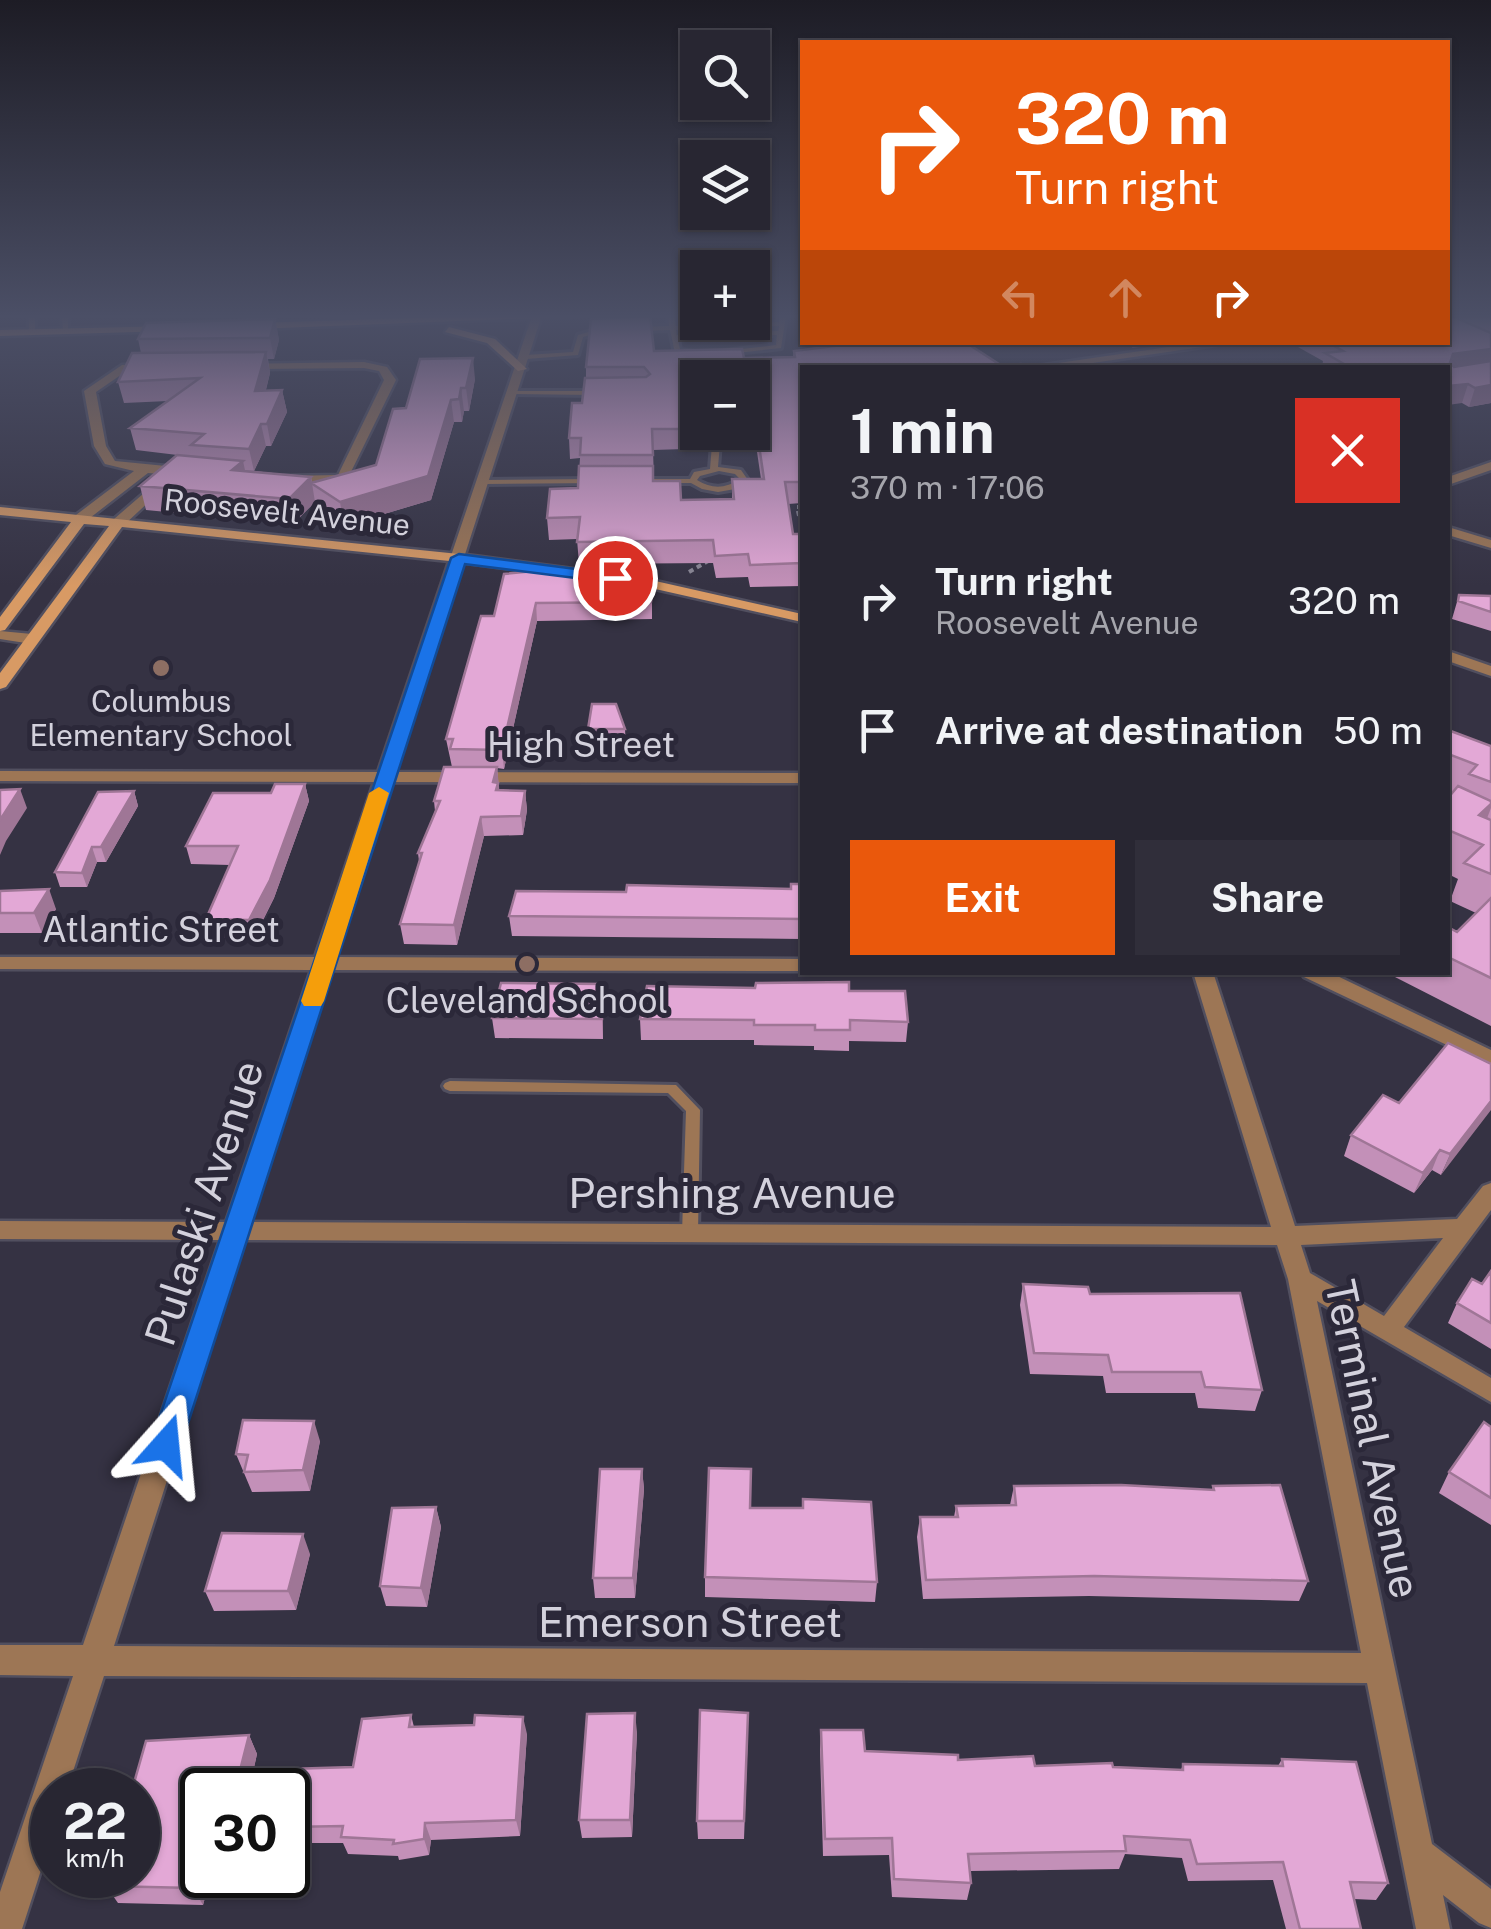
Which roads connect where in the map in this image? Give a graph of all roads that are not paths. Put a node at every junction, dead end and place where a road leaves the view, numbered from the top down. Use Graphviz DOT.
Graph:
graph roads {
  1 [pos="93,406"];
  2 [pos="377,406"];
  3 [pos="509,406"];
  4 [pos="716,450"];
  5 [pos="1491,466"];
  6 [pos="714,469"];
  7 [pos="145,470"];
  8 [pos="176,472"];
  9 [pos="194,473"];
  10 [pos="266,478"];
  11 [pos="693,480"];
  12 [pos="1450,480"];
  13 [pos="617,481"];
  14 [pos="636,481"];
  15 [pos="484,482"];
  16 [pos="0,511"];
  17 [pos="81,518"];
  18 [pos="118,522"];
  19 [pos="1450,532"];
  20 [pos="1491,544"];
  21 [pos="459,558"];
  22 [pos="800,618"];
  23 [pos="0,627"];
  24 [pos="0,635"];
  25 [pos="32,638"];
  26 [pos="1450,657"];
  27 [pos="1491,671"];
  28 [pos="0,684"];
  29 [pos="0,776"];
  30 [pos="384,776"];
  31 [pos="800,778"];
  32 [pos="326,962"];
  33 [pos="0,963"];
  34 [pos="800,965"];
  35 [pos="1204,975"];
  36 [pos="1317,975"];
  37 [pos="1491,1059"];
  38 [pos="450,1086"];
  39 [pos="1491,1192"];
  40 [pos="1464,1228"];
  41 [pos="0,1230"];
  42 [pos="236,1230"];
  43 [pos="690,1233"];
  44 [pos="1286,1236"];
  45 [pos="1300,1279"];
  46 [pos="1388,1330"];
  47 [pos="1491,1391"];
  48 [pos="0,1660"];
  49 [pos="94,1660"];
  50 [pos="1379,1668"];
  51 [pos="1418,1854"];
  52 [pos="1491,1912"];
  53 [pos="6,1929"];
  54 [pos="1433,1929"];
  1 -- 7 [label="street"];
  2 -- 10 [label="street"];
  3 -- 15 [label="street, Pulaski Avenue"];
  4 -- 6 [label="lane"];
  5 -- 12 [label="street"];
  6 -- 11 [label="lane"];
  6 -- 11 [label="lane"];
  7 -- 8 [label="street"];
  7 -- 17 [label="street"];
  8 -- 9 [label="street"];
  8 -- 18 [label="street"];
  11 -- 14 [label="lane"];
  13 -- 15 [label="lane"];
  15 -- 21 [label="street, Pulaski Avenue"];
  16 -- 17 [label="street, Roosevelt Avenue"];
  17 -- 18 [label="street, Roosevelt Avenue"];
  17 -- 23 [label="street"];
  18 -- 21 [label="street, Roosevelt Avenue"];
  18 -- 25 [label="street"];
  19 -- 20 [label="street"];
  21 -- 22 [label="street, Roosevelt Avenue"];
  21 -- 30 [label="street, Pulaski Avenue"];
  24 -- 25 [label="street"];
  25 -- 28 [label="street"];
  26 -- 27 [label="street"];
  29 -- 30 [label="street, High Street"];
  30 -- 31 [label="street, High Street"];
  30 -- 32 [label="street, Pulaski Avenue"];
  32 -- 33 [label="street, Atlantic Street"];
  32 -- 34 [label="street, Atlantic Street"];
  32 -- 42 [label="street, Pulaski Avenue"];
  35 -- 44 [label="street, Terminal Avenue"];
  36 -- 37 [label="street"];
  38 -- 43 [label="lane"];
  39 -- 40 [label="street"];
  40 -- 44 [label="street, Pershing Avenue"];
  40 -- 46 [label="street"];
  41 -- 42 [label="street, Pershing Avenue"];
  42 -- 43 [label="street, Pershing Avenue"];
  42 -- 49 [label="street, Pulaski Avenue"];
  43 -- 44 [label="street, Pershing Avenue"];
  44 -- 45 [label="street, Terminal Avenue"];
  45 -- 46 [label="street"];
  45 -- 50 [label="street, Terminal Avenue"];
  46 -- 47 [label="street"];
  48 -- 49 [label="street, Emerson Street"];
  49 -- 50 [label="street, Emerson Street"];
  49 -- 53 [label="street, Pulaski Avenue"];
  50 -- 51 [label="street, Terminal Avenue"];
  51 -- 52 [label="street"];
  51 -- 54 [label="street, Terminal Avenue"];
}
